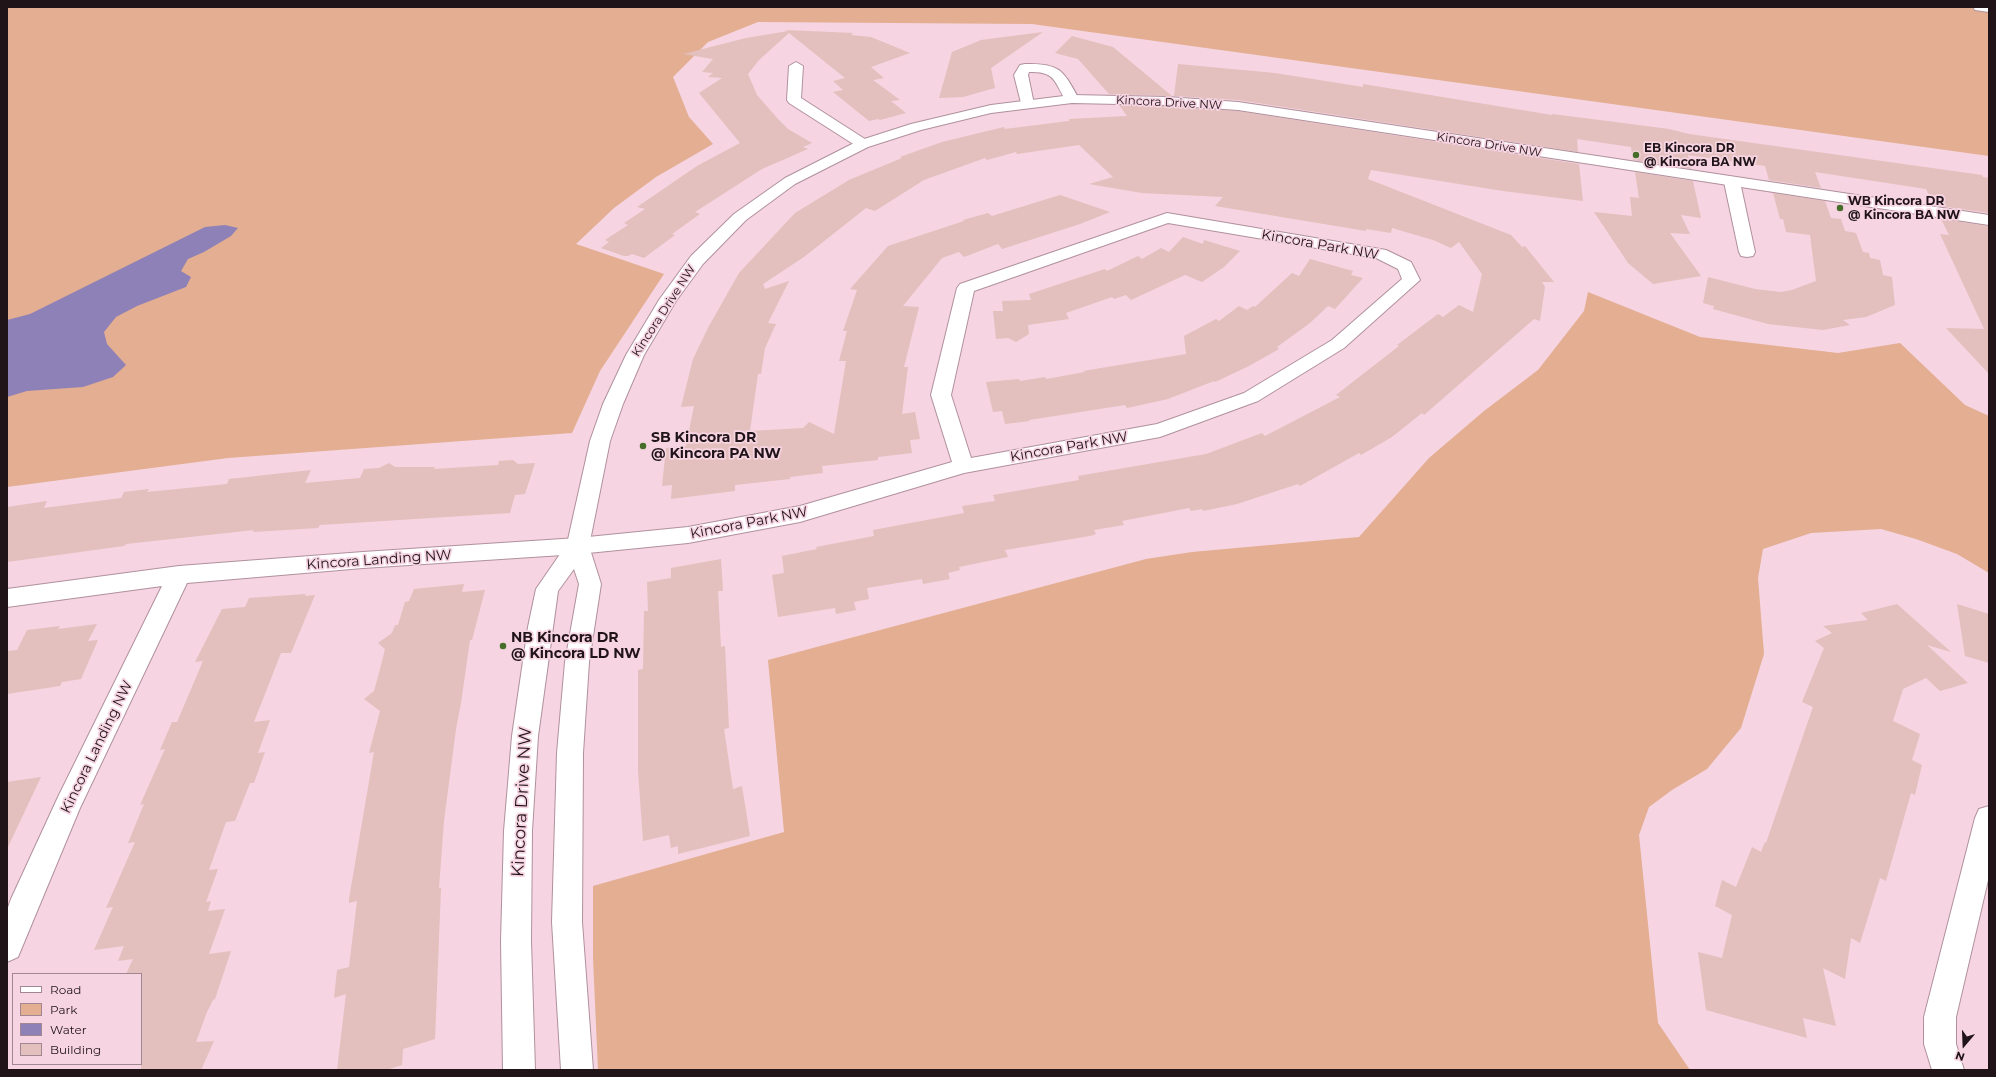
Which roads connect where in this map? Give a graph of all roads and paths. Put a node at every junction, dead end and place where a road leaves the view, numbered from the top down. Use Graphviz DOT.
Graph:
graph roads {
  1 [pos="1979,7"];
  2 [pos="1989,8"];
  3 [pos="796,66"];
  4 [pos="1072,99"];
  5 [pos="1027,104"];
  6 [pos="863,144"];
  7 [pos="1732,182"];
  8 [pos="1989,220"];
  9 [pos="1747,252"];
  10 [pos="963,466"];
  11 [pos="578,546"];
  12 [pos="179,575"];
  13 [pos="7,598"];
  14 [pos="1989,818"];
  15 [pos="15,906"];
  16 [pos="7,947"];
  17 [pos="519,1070"];
  18 [pos="577,1070"];
  19 [pos="1948,1070"];
  1 -- 2 [label="main road"];
  3 -- 6 [label="main road"];
  4 -- 5 [label="main road, Kincora Drive NW"];
  4 -- 5 [label="main road"];
  4 -- 7 [label="main road, Kincora Drive NW"];
  5 -- 6 [label="main road, Kincora Drive NW"];
  6 -- 11 [label="main road, Kincora Drive NW"];
  7 -- 8 [label="main road, Kincora Drive NW"];
  7 -- 9 [label="main road"];
  10 -- 10 [label="main road, Kincora Park NW"];
  10 -- 11 [label="main road, Kincora Park NW"];
  11 -- 12 [label="main road, Kincora Landing NW"];
  11 -- 17 [label="main road, Kincora Drive NW"];
  11 -- 18 [label="main road, Kincora Drive NW"];
  12 -- 13 [label="main road, Kincora Landing NW"];
  12 -- 15 [label="main road, Kincora Landing NW"];
  14 -- 19 [label="main road"];
  15 -- 16 [label="main road, Kincora Landing NW"];
}
